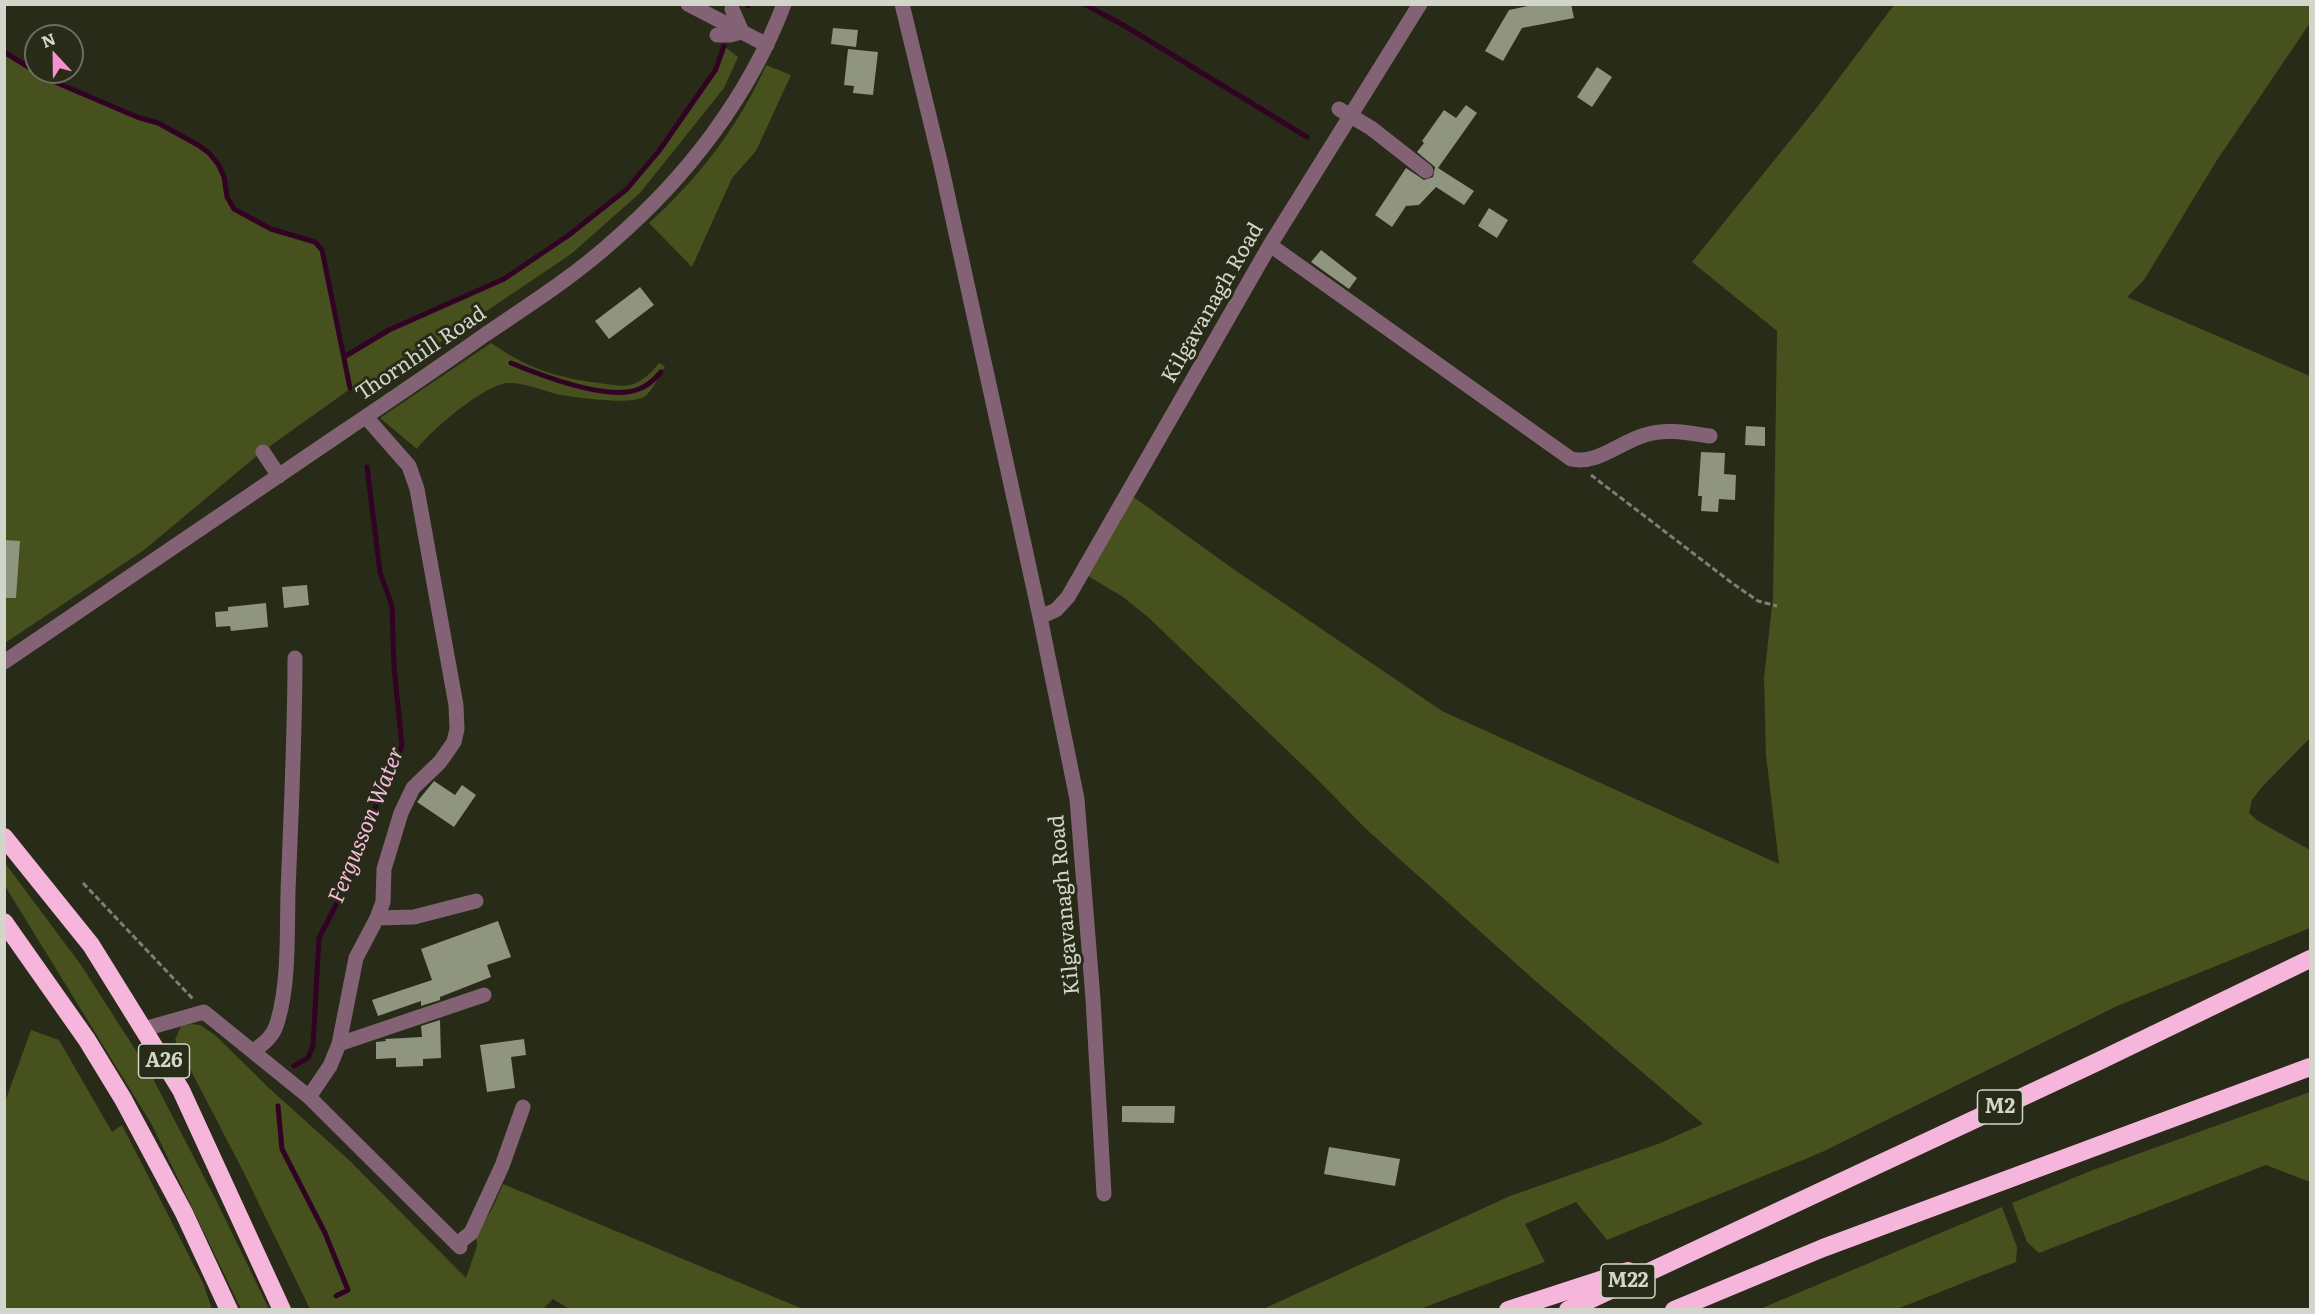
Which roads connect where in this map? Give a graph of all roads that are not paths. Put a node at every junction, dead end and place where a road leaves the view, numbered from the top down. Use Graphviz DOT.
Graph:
graph roads {
  1 [pos="688,4"];
  2 [pos="784,4"];
  3 [pos="902,4"];
  4 [pos="1419,4"];
  5 [pos="732,9"];
  6 [pos="742,32"];
  7 [pos="717,35"];
  8 [pos="767,45"];
  9 [pos="1345,112"];
  10 [pos="1426,171"];
  11 [pos="1270,245"];
  12 [pos="366,417"];
  13 [pos="1710,436"];
  14 [pos="263,452"];
  15 [pos="279,476"];
  16 [pos="1040,617"];
  17 [pos="295,658"];
  18 [pos="4,662"];
  19 [pos="4,837"];
  20 [pos="476,901"];
  21 [pos="377,918"];
  22 [pos="6,923"];
  23 [pos="2310,959"];
  24 [pos="484,995"];
  25 [pos="144,1029"];
  26 [pos="339,1044"];
  27 [pos="253,1051"];
  28 [pos="2310,1067"];
  29 [pos="309,1096"];
  30 [pos="523,1107"];
  31 [pos="1104,1194"];
  32 [pos="1688,1253"];
  33 [pos="1678,1308"];
  34 [pos="229,1310"];
  35 [pos="282,1310"];
  36 [pos="1508,1310"];
  37 [pos="1568,1310"];
  1 -- 6 [label="street"];
  2 -- 8 [label="street, Thornhill Road"];
  3 -- 16 [label="street, Kilgavanagh Road"];
  4 -- 9 [label="street, Kilgavanagh Road"];
  5 -- 6 [label="street"];
  6 -- 7 [label="street"];
  6 -- 8 [label="street"];
  8 -- 12 [label="street, Thornhill Road"];
  9 -- 10 [label="street"];
  9 -- 11 [label="street, Kilgavanagh Road"];
  11 -- 13 [label="street"];
  11 -- 16 [label="street, Kilgavanagh Road"];
  12 -- 15 [label="street, Thornhill Road"];
  12 -- 21 [label="street"];
  14 -- 15 [label="street"];
  15 -- 18 [label="street, Thornhill Road"];
  16 -- 31 [label="street, Kilgavanagh Road"];
  17 -- 27 [label="street"];
  19 -- 25 [label="highway, A26"];
  20 -- 21 [label="street"];
  21 -- 26 [label="street"];
  22 -- 34 [label="highway, A26"];
  23 -- 32 [label="highway, M2"];
  24 -- 26 [label="street"];
  25 -- 27 [label="street"];
  25 -- 35 [label="highway, A26"];
  26 -- 29 [label="street"];
  27 -- 29 [label="street"];
  28 -- 33 [label="highway"];
  29 -- 30 [label="street"];
  32 -- 36 [label="highway"];
  32 -- 37 [label="highway, M22"];
}
